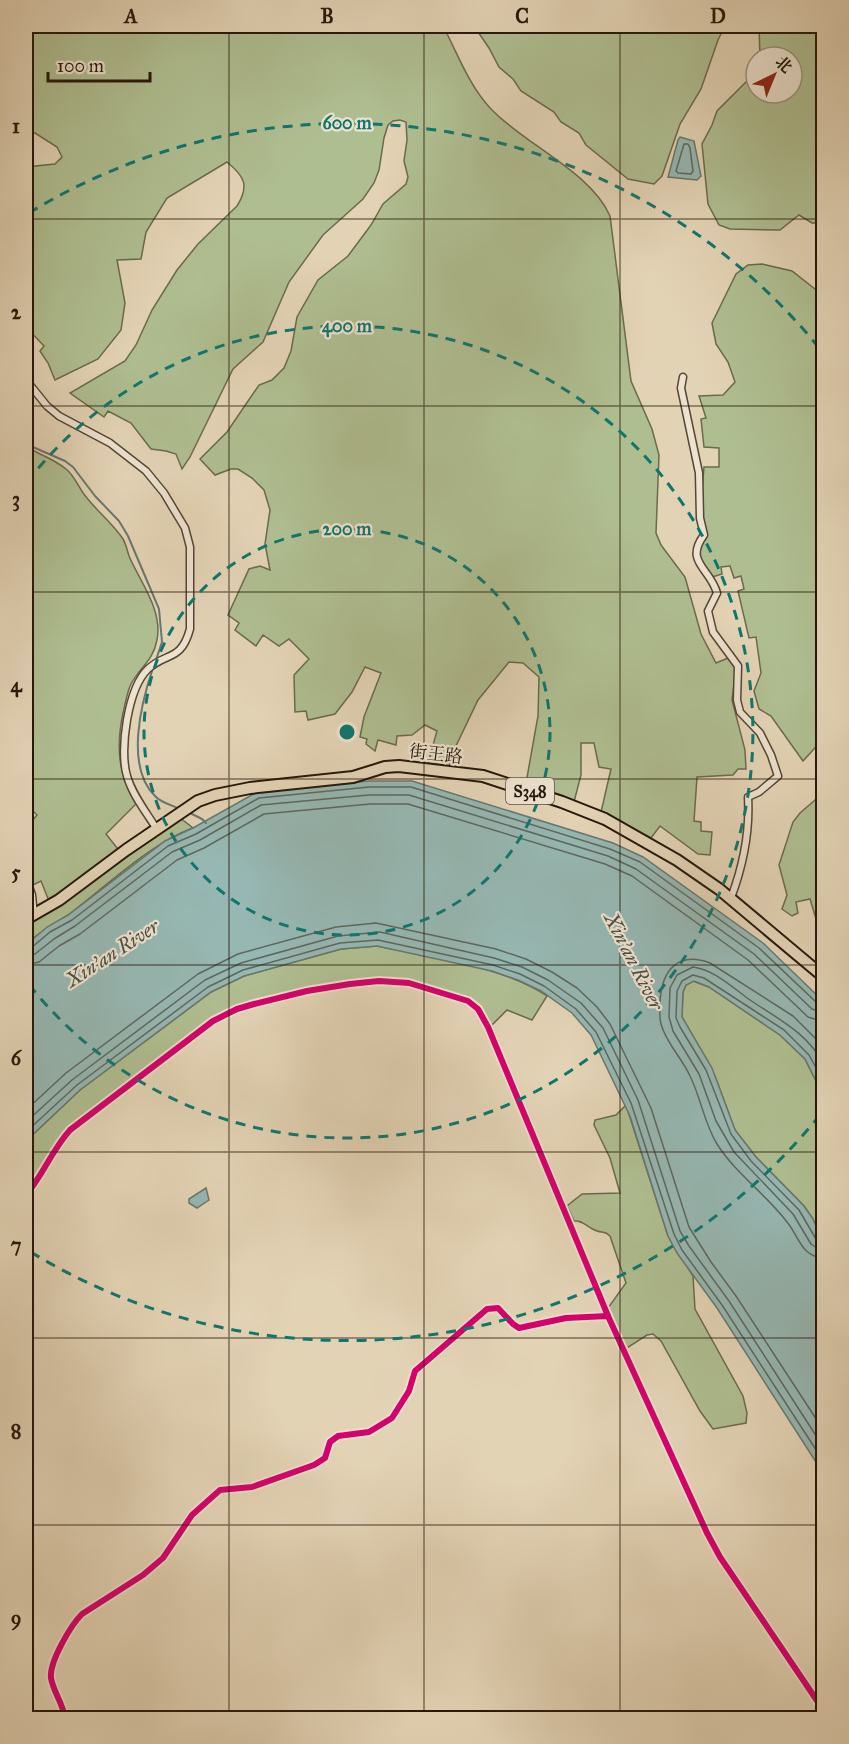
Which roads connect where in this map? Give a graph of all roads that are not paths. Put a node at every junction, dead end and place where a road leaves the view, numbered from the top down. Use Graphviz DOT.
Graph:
graph roads {
  1 [pos="683,377"];
  2 [pos="26,380"];
  3 [pos="156,828"];
  4 [pos="26,878"];
  5 [pos="731,898"];
  6 [pos="30,917"];
  7 [pos="824,977"];
  8 [pos="26,1195"];
  9 [pos="608,1316"];
  10 [pos="824,1711"];
  11 [pos="66,1719"];
  1 -- 5 [label="street"];
  2 -- 3 [label="street"];
  3 -- 5 [label="main road, 街王路 / S348"];
  3 -- 6 [label="main road, 街王路 / S348"];
  4 -- 6 [label="street"];
  5 -- 7 [label="main road, 街王路 / S348"];
  8 -- 9 [label="street"];
  9 -- 10 [label="street"];
  9 -- 11 [label="street"];
}
